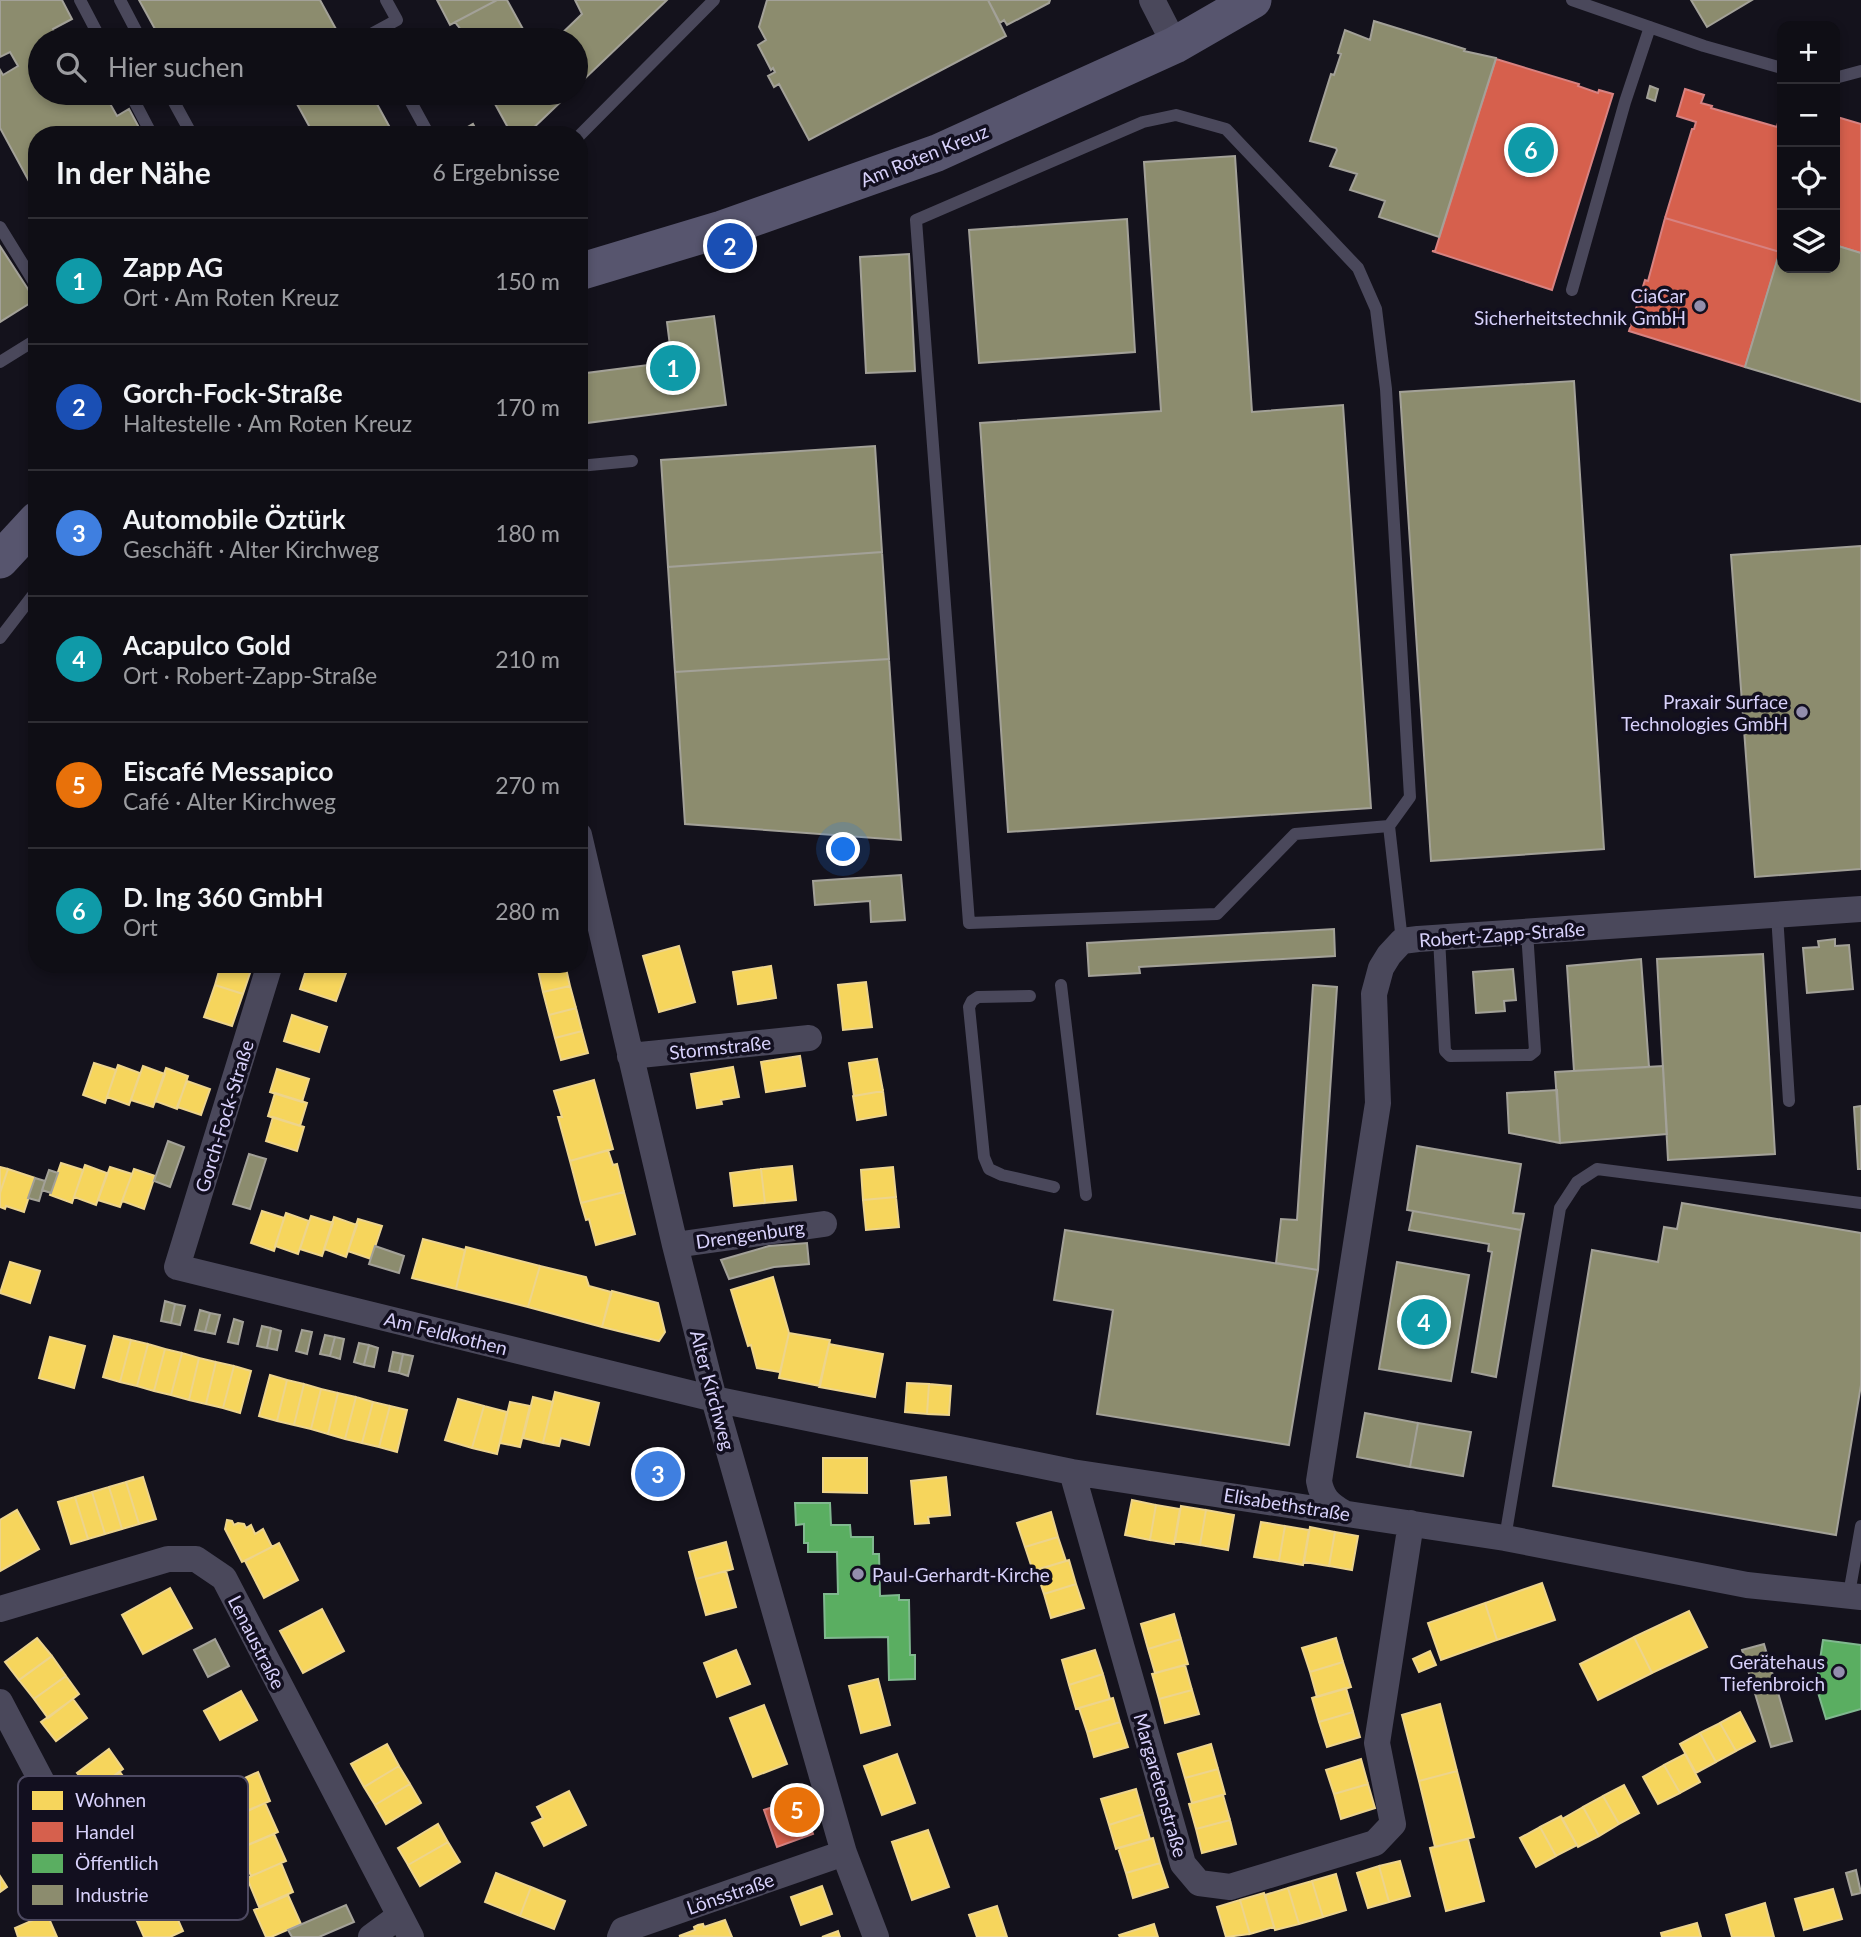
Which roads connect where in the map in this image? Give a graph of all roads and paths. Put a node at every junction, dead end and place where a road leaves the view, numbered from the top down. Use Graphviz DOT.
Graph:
graph roads {
  1 [pos="80,0"];
  2 [pos="120,0"];
  3 [pos="386,0"];
  4 [pos="714,0"];
  5 [pos="1152,0"];
  6 [pos="1253,0"];
  7 [pos="1572,0"];
  8 [pos="1650,27"];
  9 [pos="95,28"];
  10 [pos="135,28"];
  11 [pos="382,28"];
  12 [pos="1175,45"];
  13 [pos="1777,67"];
  14 [pos="1861,71"];
  15 [pos="1840,77"];
  16 [pos="136,105"];
  17 [pos="176,105"];
  18 [pos="413,105"];
  19 [pos="147,126"];
  20 [pos="187,126"];
  21 [pos="424,126"];
  22 [pos="588,127"];
  23 [pos="0,227"];
  24 [pos="588,269"];
  25 [pos="28,273"];
  26 [pos="1572,290"];
  27 [pos="28,345"];
  28 [pos="0,362"];
  29 [pos="632,461"];
  30 [pos="588,465"];
  31 [pos="28,530"];
  32 [pos="0,560"];
  33 [pos="28,602"];
  34 [pos="0,638"];
  35 [pos="1389,826"];
  36 [pos="588,874"];
  37 [pos="1861,909"];
  38 [pos="1777,915"];
  39 [pos="1527,932"];
  40 [pos="1439,938"];
  41 [pos="1402,941"];
  42 [pos="268,973"];
  43 [pos="1061,985"];
  44 [pos="1030,996"];
  45 [pos="809,1038"];
  46 [pos="630,1056"];
  47 [pos="1789,1101"];
  48 [pos="1054,1187"];
  49 [pos="1086,1195"];
  50 [pos="1861,1203"];
  51 [pos="824,1224"];
  52 [pos="675,1245"];
  53 [pos="177,1267"];
  54 [pos="714,1399"];
  55 [pos="1072,1472"];
  56 [pos="1345,1513"];
  57 [pos="1411,1523"];
  58 [pos="1861,1526"];
  59 [pos="1505,1538"];
  60 [pos="1855,1595"];
  61 [pos="0,1609"];
  62 [pos="0,1702"];
  63 [pos="39,1776"];
  64 [pos="844,1853"];
  65 [pos="405,1927"];
  66 [pos="371,1937"];
  67 [pos="620,1937"];
  68 [pos="876,1937"];
  1 -- 9 [label="lane"];
  2 -- 10 [label="lane"];
  3 -- 11 [label="lane"];
  4 -- 22 [label="lane"];
  5 -- 12 [label="street"];
  6 -- 12 [label="street, Am Roten Kreuz"];
  7 -- 8 [label="lane"];
  8 -- 13 [label="lane"];
  8 -- 26 [label="lane"];
  12 -- 24 [label="street, Am Roten Kreuz"];
  14 -- 15 [label="lane"];
  16 -- 19 [label="lane"];
  17 -- 20 [label="lane"];
  18 -- 21 [label="lane"];
  23 -- 25 [label="lane"];
  27 -- 28 [label="lane"];
  29 -- 30 [label="lane"];
  31 -- 32 [label="street"];
  33 -- 34 [label="lane"];
  35 -- 35 [label="lane"];
  35 -- 41 [label="lane"];
  36 -- 46 [label="street, Alter Kirchweg"];
  37 -- 38 [label="street, Robert-Zapp-Straße"];
  38 -- 39 [label="street, Robert-Zapp-Straße"];
  38 -- 47 [label="lane"];
  39 -- 40 [label="street, Robert-Zapp-Straße"];
  39 -- 40 [label="lane"];
  40 -- 41 [label="street, Robert-Zapp-Straße"];
  41 -- 56 [label="street, Robert-Zapp-Straße"];
  42 -- 53 [label="street, Gorch-Fock-Straße"];
  43 -- 49 [label="lane"];
  44 -- 48 [label="lane"];
  45 -- 46 [label="street, Stormstraße"];
  46 -- 52 [label="street, Alter Kirchweg"];
  50 -- 59 [label="lane"];
  51 -- 52 [label="street, Drengenburg"];
  52 -- 54 [label="street, Alter Kirchweg"];
  53 -- 54 [label="street, Am Feldkothen"];
  54 -- 55 [label="street, Elisabethstraße"];
  54 -- 64 [label="street, Alter Kirchweg"];
  55 -- 56 [label="street, Elisabethstraße"];
  55 -- 57 [label="street, Margaretenstraße"];
  56 -- 57 [label="street, Elisabethstraße"];
  57 -- 59 [label="street, Elisabethstraße"];
  58 -- 60 [label="lane"];
  59 -- 60 [label="street, Elisabethstraße"];
  61 -- 65 [label="street, Lenaustraße"];
  62 -- 63 [label="street"];
  64 -- 67 [label="street, Lönsstraße"];
  64 -- 68 [label="street, Alter Kirchweg"];
  65 -- 66 [label="street"];
}
